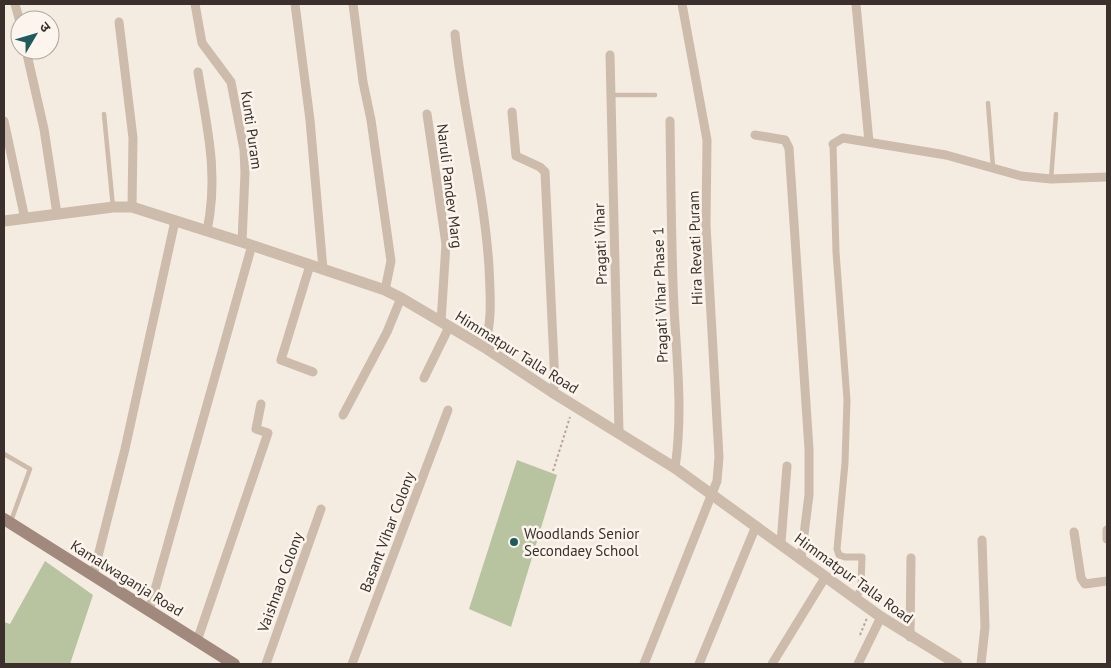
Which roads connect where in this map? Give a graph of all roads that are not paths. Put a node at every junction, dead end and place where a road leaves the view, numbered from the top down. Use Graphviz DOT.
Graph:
graph roads {
  1 [pos="195,4"];
  2 [pos="296,4"];
  3 [pos="353,4"];
  4 [pos="682,4"];
  5 [pos="856,4"];
  6 [pos="119,22"];
  7 [pos="455,34"];
  8 [pos="610,55"];
  9 [pos="28,60"];
  10 [pos="198,72"];
  11 [pos="655,95"];
  12 [pos="611,96"];
  13 [pos="988,103"];
  14 [pos="512,112"];
  15 [pos="104,114"];
  16 [pos="427,114"];
  17 [pos="1056,114"];
  18 [pos="4,121"];
  19 [pos="670,121"];
  20 [pos="755,134"];
  21 [pos="869,142"];
  22 [pos="833,144"];
  23 [pos="993,167"];
  24 [pos="1107,177"];
  25 [pos="1051,178"];
  26 [pos="132,207"];
  27 [pos="113,208"];
  28 [pos="57,214"];
  29 [pos="24,219"];
  30 [pos="175,221"];
  31 [pos="4,222"];
  32 [pos="206,231"];
  33 [pos="247,243"];
  34 [pos="310,265"];
  35 [pos="323,269"];
  36 [pos="385,290"];
  37 [pos="401,298"];
  38 [pos="445,324"];
  39 [pos="484,347"];
  40 [pos="313,372"];
  41 [pos="424,378"];
  42 [pos="552,392"];
  43 [pos="261,404"];
  44 [pos="448,410"];
  45 [pos="343,414"];
  46 [pos="619,433"];
  47 [pos="4,454"];
  48 [pos="787,466"];
  49 [pos="675,468"];
  50 [pos="712,493"];
  51 [pos="321,509"];
  52 [pos="7,521"];
  53 [pos="756,526"];
  54 [pos="1107,530"];
  55 [pos="1074,532"];
  56 [pos="1107,539"];
  57 [pos="982,540"];
  58 [pos="781,543"];
  59 [pos="801,558"];
  60 [pos="911,558"];
  61 [pos="93,576"];
  62 [pos="826,576"];
  63 [pos="1107,581"];
  64 [pos="857,599"];
  65 [pos="149,611"];
  66 [pos="881,617"];
  67 [pos="910,637"];
  68 [pos="197,641"];
  69 [pos="940,660"];
  70 [pos="234,664"];
  71 [pos="266,664"];
  72 [pos="352,664"];
  73 [pos="644,664"];
  74 [pos="699,664"];
  75 [pos="772,664"];
  76 [pos="858,664"];
  77 [pos="957,664"];
  78 [pos="981,664"];
  1 -- 33 [label="street, Kunti Puram"];
  2 -- 35 [label="street"];
  3 -- 36 [label="street"];
  4 -- 50 [label="street, Hira Revati Puram"];
  5 -- 21 [label="street"];
  6 -- 26 [label="street"];
  7 -- 39 [label="street"];
  8 -- 12 [label="street, Pragati Vihar"];
  9 -- 28 [label="street"];
  10 -- 32 [label="street"];
  11 -- 12 [label="lane"];
  12 -- 46 [label="street, Pragati Vihar"];
  13 -- 23 [label="lane"];
  14 -- 42 [label="street"];
  15 -- 27 [label="lane"];
  16 -- 38 [label="street, Naruli Pandev Marg"];
  17 -- 25 [label="lane"];
  18 -- 29 [label="street"];
  19 -- 49 [label="street, Pragati Vihar Phase 1"];
  20 -- 59 [label="street"];
  21 -- 22 [label="street"];
  21 -- 23 [label="street"];
  22 -- 64 [label="street"];
  23 -- 25 [label="street"];
  24 -- 25 [label="street"];
  26 -- 27 [label="street, Himmatpur Talla Road"];
  26 -- 30 [label="street, Himmatpur Talla Road"];
  27 -- 28 [label="street, Himmatpur Talla Road"];
  28 -- 29 [label="street, Himmatpur Talla Road"];
  29 -- 31 [label="street, Himmatpur Talla Road"];
  30 -- 32 [label="street, Himmatpur Talla Road"];
  30 -- 61 [label="street"];
  32 -- 33 [label="street, Himmatpur Talla Road"];
  33 -- 34 [label="street, Himmatpur Talla Road"];
  33 -- 65 [label="street, Kunti Puram"];
  34 -- 35 [label="street, Himmatpur Talla Road"];
  34 -- 40 [label="street"];
  35 -- 36 [label="street, Himmatpur Talla Road"];
  36 -- 37 [label="street, Himmatpur Talla Road"];
  37 -- 38 [label="street, Himmatpur Talla Road"];
  37 -- 45 [label="street"];
  38 -- 39 [label="street, Himmatpur Talla Road"];
  38 -- 41 [label="street"];
  39 -- 42 [label="street, Himmatpur Talla Road"];
  42 -- 46 [label="street, Himmatpur Talla Road"];
  43 -- 68 [label="street"];
  44 -- 72 [label="street, Basant Vihar Colony"];
  46 -- 49 [label="street, Himmatpur Talla Road"];
  47 -- 52 [label="lane"];
  48 -- 58 [label="street"];
  49 -- 50 [label="street, Himmatpur Talla Road"];
  50 -- 53 [label="street, Himmatpur Talla Road"];
  50 -- 73 [label="street, Hira Revati Puram"];
  51 -- 71 [label="street, Vaishnao Colony"];
  52 -- 61 [label="main road, Kamalwaganja Road"];
  53 -- 58 [label="street, Himmatpur Talla Road"];
  53 -- 74 [label="street"];
  54 -- 56 [label="street"];
  55 -- 63 [label="street"];
  57 -- 78 [label="street"];
  58 -- 59 [label="street, Himmatpur Talla Road"];
  59 -- 62 [label="street, Himmatpur Talla Road"];
  60 -- 67 [label="street"];
  61 -- 65 [label="main road, Kamalwaganja Road"];
  62 -- 64 [label="street, Himmatpur Talla Road"];
  62 -- 75 [label="street"];
  64 -- 66 [label="street, Himmatpur Talla Road"];
  65 -- 68 [label="main road, Kamalwaganja Road"];
  66 -- 67 [label="street, Himmatpur Talla Road"];
  66 -- 76 [label="street"];
  67 -- 69 [label="street, Himmatpur Talla Road"];
  68 -- 70 [label="main road, Kamalwaganja Road"];
  69 -- 77 [label="street, Himmatpur Talla Road"];
}
